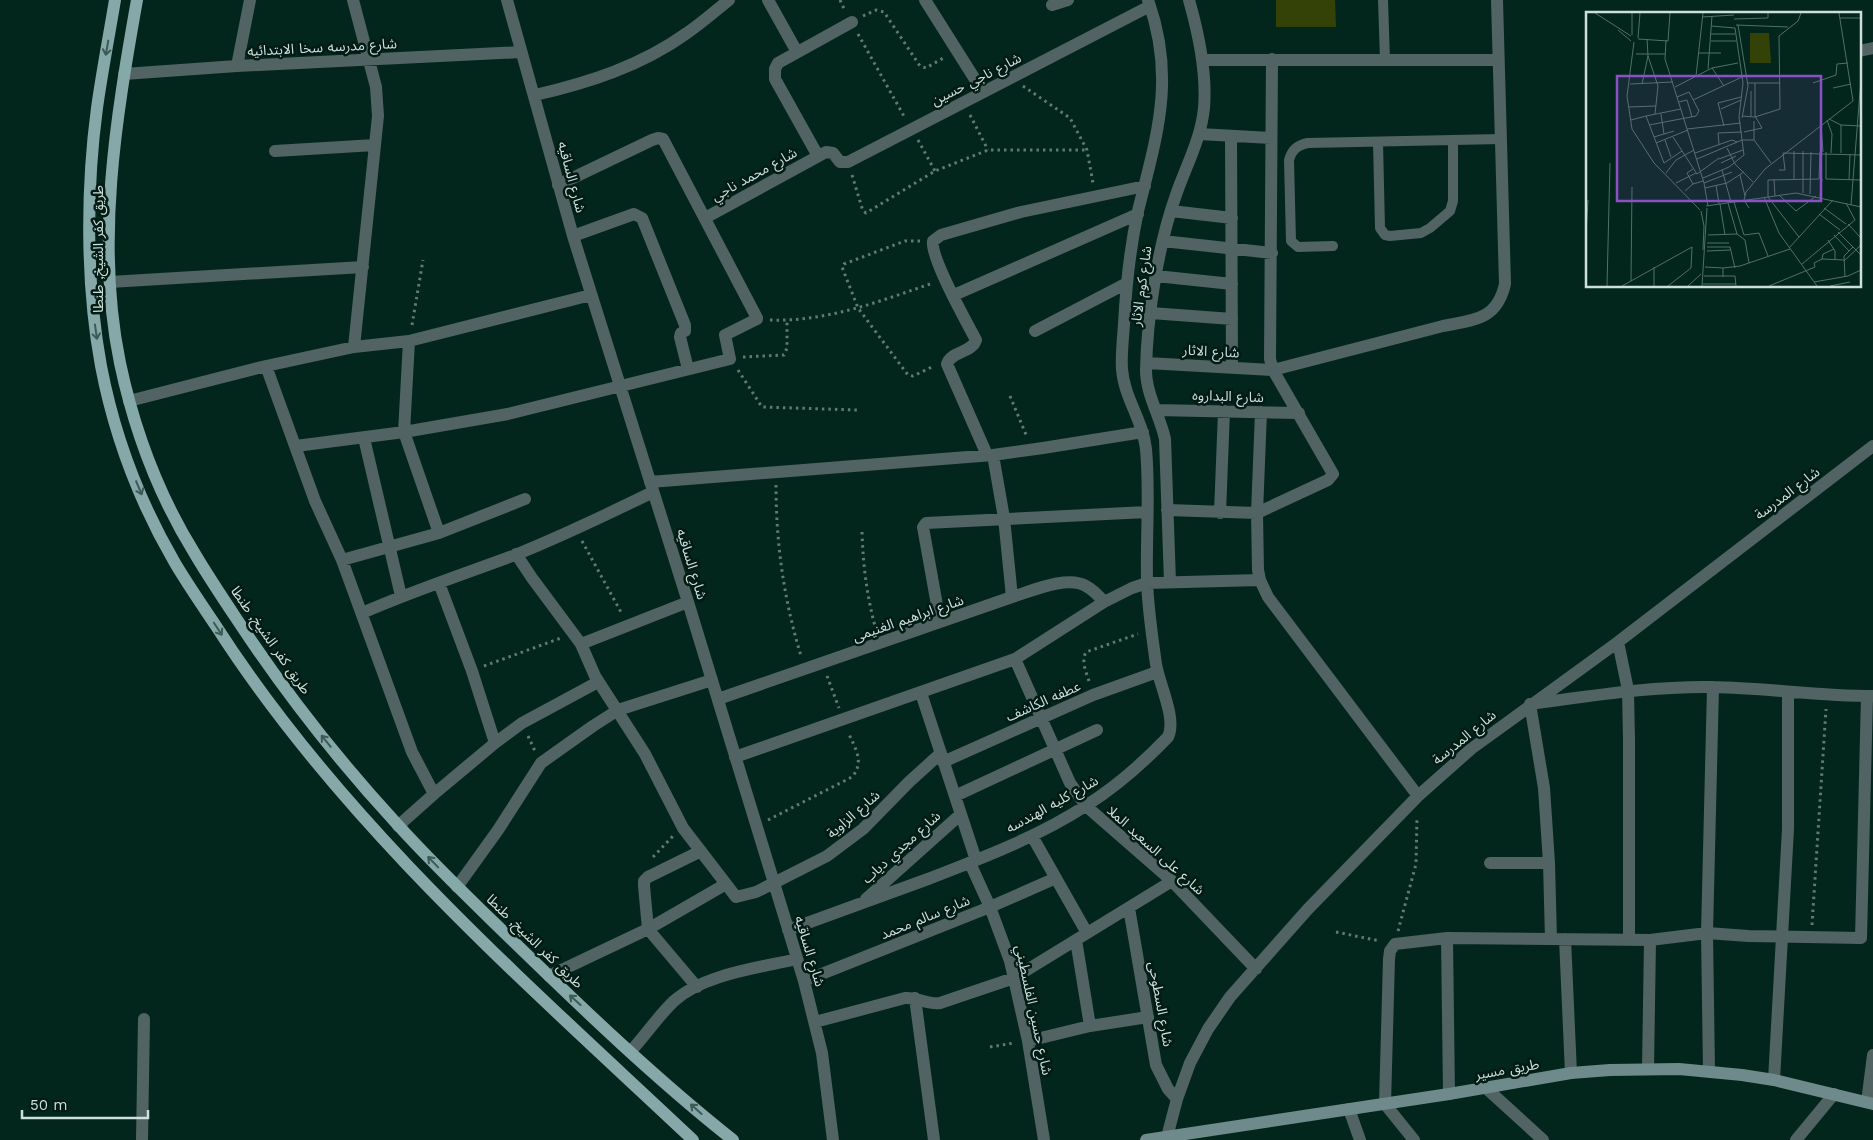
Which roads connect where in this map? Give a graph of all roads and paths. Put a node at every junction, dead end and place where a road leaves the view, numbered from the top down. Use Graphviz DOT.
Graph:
graph roads {
  1 [pos="115,0"];
  2 [pos="137,0"];
  3 [pos="250,0"];
  4 [pos="353,0"];
  5 [pos="506,0"];
  6 [pos="729,0"];
  7 [pos="768,0"];
  8 [pos="840,0"];
  9 [pos="925,0"];
  10 [pos="1068,0"];
  11 [pos="1189,0"];
  12 [pos="1384,0"];
  13 [pos="1497,0"];
  14 [pos="1149,3"];
  15 [pos="1052,5"];
  16 [pos="852,22"];
  17 [pos="1873,48"];
  18 [pos="956,51"];
  19 [pos="1860,51"];
  20 [pos="521,52"];
  21 [pos="797,52"];
  22 [pos="369,59"];
  23 [pos="1272,59"];
  24 [pos="1203,60"];
  25 [pos="1385,60"];
  26 [pos="1498,60"];
  27 [pos="237,66"];
  28 [pos="124,74"];
  29 [pos="1011,78"];
  30 [pos="982,92"];
  31 [pos="534,95"];
  32 [pos="963,102"];
  33 [pos="912,129"];
  34 [pos="1199,134"];
  35 [pos="1231,136"];
  36 [pos="1271,138"];
  37 [pos="1453,140"];
  38 [pos="1501,140"];
  39 [pos="1378,142"];
  40 [pos="375,145"];
  41 [pos="988,150"];
  42 [pos="1087,150"];
  43 [pos="275,151"];
  44 [pos="818,156"];
  45 [pos="848,162"];
  46 [pos="935,171"];
  47 [pos="558,185"];
  48 [pos="1145,186"];
  49 [pos="1095,196"];
  50 [pos="1171,211"];
  51 [pos="1138,214"];
  52 [pos="705,218"];
  53 [pos="1232,218"];
  54 [pos="573,236"];
  55 [pos="933,241"];
  56 [pos="1163,241"];
  57 [pos="1333,246"];
  58 [pos="1232,249"];
  59 [pos="1272,253"];
  60 [pos="422,260"];
  61 [pos="362,267"];
  62 [pos="1156,276"];
  63 [pos="945,279"];
  64 [pos="110,282"];
  65 [pos="1126,283"];
  66 [pos="1232,284"];
  67 [pos="591,295"];
  68 [pos="954,295"];
  69 [pos="858,308"];
  70 [pos="1151,313"];
  71 [pos="1232,319"];
  72 [pos="1034,331"];
  73 [pos="409,341"];
  74 [pos="354,347"];
  75 [pos="731,358"];
  76 [pos="948,360"];
  77 [pos="1146,363"];
  78 [pos="266,366"];
  79 [pos="1232,368"];
  80 [pos="688,369"];
  81 [pos="1273,370"];
  82 [pos="619,385"];
  83 [pos="1010,396"];
  84 [pos="129,402"];
  85 [pos="857,410"];
  86 [pos="1156,410"];
  87 [pos="1224,411"];
  88 [pos="1261,412"];
  89 [pos="1299,414"];
  90 [pos="404,432"];
  91 [pos="1143,432"];
  92 [pos="364,438"];
  93 [pos="296,446"];
  94 [pos="1873,446"];
  95 [pos="1033,450"];
  96 [pos="990,455"];
  97 [pos="776,472"];
  98 [pos="652,487"];
  99 [pos="525,498"];
  100 [pos="1168,510"];
  101 [pos="1147,512"];
  102 [pos="1220,513"];
  103 [pos="1257,513"];
  104 [pos="1004,518"];
  105 [pos="575,529"];
  106 [pos="862,532"];
  107 [pos="439,533"];
  108 [pos="390,547"];
  109 [pos="516,554"];
  110 [pos="342,560"];
  111 [pos="1260,580"];
  112 [pos="1147,582"];
  113 [pos="1170,582"];
  114 [pos="439,583"];
  115 [pos="401,596"];
  116 [pos="1012,597"];
  117 [pos="688,602"];
  118 [pos="1104,602"];
  119 [pos="362,613"];
  120 [pos="940,622"];
  121 [pos="629,626"];
  122 [pos="1150,630"];
  123 [pos="573,634"];
  124 [pos="1618,642"];
  125 [pos="879,643"];
  126 [pos="582,644"];
  127 [pos="1015,659"];
  128 [pos="822,664"];
  129 [pos="805,670"];
  130 [pos="472,671"];
  131 [pos="1157,672"];
  132 [pos="712,680"];
  133 [pos="598,682"];
  134 [pos="1713,687"];
  135 [pos="1628,690"];
  136 [pos="921,693"];
  137 [pos="1788,693"];
  138 [pos="1093,695"];
  139 [pos="1827,695"];
  140 [pos="1870,696"];
  141 [pos="718,700"];
  142 [pos="1530,704"];
  143 [pos="618,710"];
  144 [pos="1041,718"];
  145 [pos="844,720"];
  146 [pos="522,723"];
  147 [pos="1097,730"];
  148 [pos="495,743"];
  149 [pos="1055,749"];
  150 [pos="735,757"];
  151 [pos="942,757"];
  152 [pos="540,763"];
  153 [pos="434,794"];
  154 [pos="955,796"];
  155 [pos="1418,796"];
  156 [pos="1086,806"];
  157 [pos="961,814"];
  158 [pos="398,826"];
  159 [pos="757,826"];
  160 [pos="683,828"];
  161 [pos="1032,836"];
  162 [pos="701,851"];
  163 [pos="973,861"];
  164 [pos="1490,863"];
  165 [pos="1549,863"];
  166 [pos="1056,878"];
  167 [pos="646,879"];
  168 [pos="1172,881"];
  169 [pos="774,883"];
  170 [pos="726,884"];
  171 [pos="457,887"];
  172 [pos="861,904"];
  173 [pos="990,908"];
  174 [pos="1130,908"];
  175 [pos="648,929"];
  176 [pos="788,930"];
  177 [pos="1336,932"];
  178 [pos="1706,933"];
  179 [pos="1783,936"];
  180 [pos="1081,937"];
  181 [pos="1447,938"];
  182 [pos="1551,938"];
  183 [pos="1811,938"];
  184 [pos="1867,938"];
  185 [pos="1565,939"];
  186 [pos="1629,940"];
  187 [pos="1650,940"];
  188 [pos="1395,944"];
  189 [pos="797,959"];
  190 [pos="1256,969"];
  191 [pos="549,976"];
  192 [pos="1014,978"];
  193 [pos="804,981"];
  194 [pos="697,987"];
  195 [pos="915,998"];
  196 [pos="1148,1017"];
  197 [pos="144,1019"];
  198 [pos="815,1022"];
  199 [pos="1090,1026"];
  200 [pos="1028,1041"];
  201 [pos="990,1047"];
  202 [pos="631,1051"];
  203 [pos="1873,1055"];
  204 [pos="1648,1069"];
  205 [pos="1709,1072"];
  206 [pos="1571,1073"];
  207 [pos="1774,1080"];
  208 [pos="1486,1088"];
  209 [pos="1449,1094"];
  210 [pos="1834,1094"];
  211 [pos="1177,1099"];
  212 [pos="1870,1103"];
  213 [pos="1386,1104"];
  214 [pos="1349,1109"];
  215 [pos="1168,1138"];
  216 [pos="142,1140"];
  217 [pos="692,1140"];
  218 [pos="733,1140"];
  219 [pos="833,1140"];
  220 [pos="934,1140"];
  221 [pos="1044,1140"];
  222 [pos="1146,1140"];
  223 [pos="1360,1140"];
  224 [pos="1414,1140"];
  225 [pos="1543,1140"];
  226 [pos="1796,1140"];
  1 -- 217 [label="main road, طريق كفر الشيخ, طنطا, one-way"];
  2 -- 28 [label="main road, طريق كفر الشيخ, طنطا"];
  3 -- 27 [label="street"];
  4 -- 22 [label="street"];
  5 -- 20 [label="street, شارع الساقيه"];
  6 -- 31 [label="street"];
  7 -- 21 [label="street"];
  8 -- 16 [label="path"];
  9 -- 18 [label="street"];
  10 -- 15 [label="street"];
  11 -- 24 [label="street, شارع كوم الاثار"];
  12 -- 25 [label="lane"];
  13 -- 26 [label="street, شارع الاثار"];
  14 -- 29 [label="street, شارع ناجي حسين"];
  14 -- 48 [label="street, شارع كوم الاثار"];
  16 -- 18 [label="path"];
  16 -- 21 [label="street"];
  16 -- 33 [label="path"];
  17 -- 19 [label="street"];
  18 -- 30 [label="street"];
  20 -- 22 [label="street, شارع مدرسه سخا الابتدائيه"];
  20 -- 31 [label="street, شارع الساقيه"];
  21 -- 44 [label="street"];
  22 -- 27 [label="street, شارع مدرسه سخا الابتدائيه"];
  22 -- 40 [label="street"];
  23 -- 24 [label="street"];
  23 -- 25 [label="street"];
  23 -- 36 [label="street"];
  24 -- 34 [label="street, شارع كوم الاثار"];
  25 -- 26 [label="street"];
  26 -- 38 [label="street, شارع الاثار"];
  27 -- 28 [label="street, شارع مدرسه سخا الابتدائيه"];
  28 -- 64 [label="main road, طريق كفر الشيخ, طنطا"];
  29 -- 30 [label="street, شارع ناجي حسين"];
  29 -- 42 [label="path"];
  30 -- 32 [label="street, شارع ناجي حسين"];
  31 -- 47 [label="street, شارع الساقيه"];
  32 -- 33 [label="street, شارع ناجي حسين"];
  32 -- 41 [label="path"];
  33 -- 45 [label="street, شارع ناجي حسين"];
  33 -- 46 [label="path"];
  34 -- 35 [label="street"];
  34 -- 50 [label="street, شارع كوم الاثار"];
  35 -- 36 [label="street"];
  35 -- 53 [label="street"];
  36 -- 59 [label="street"];
  37 -- 38 [label="lane"];
  37 -- 39 [label="lane"];
  37 -- 39 [label="lane"];
  38 -- 81 [label="street, شارع الاثار"];
  39 -- 57 [label="lane"];
  40 -- 43 [label="street"];
  40 -- 61 [label="street"];
  41 -- 42 [label="path"];
  41 -- 46 [label="path"];
  42 -- 49 [label="path"];
  44 -- 45 [label="street"];
  44 -- 52 [label="street, شارع محمد ناجي"];
  45 -- 46 [label="path"];
  47 -- 52 [label="street"];
  47 -- 54 [label="street, شارع الساقيه"];
  48 -- 49 [label="street"];
  48 -- 51 [label="street, شارع كوم الاثار"];
  49 -- 55 [label="street"];
  50 -- 53 [label="street"];
  50 -- 56 [label="street, شارع كوم الاثار"];
  51 -- 65 [label="street, شارع كوم الاثار"];
  51 -- 68 [label="street"];
  52 -- 75 [label="street"];
  53 -- 58 [label="street"];
  54 -- 67 [label="street, شارع الساقيه"];
  54 -- 80 [label="street"];
  55 -- 63 [label="street"];
  55 -- 69 [label="path"];
  56 -- 58 [label="street"];
  56 -- 62 [label="street, شارع كوم الاثار"];
  58 -- 59 [label="street"];
  58 -- 66 [label="street"];
  59 -- 81 [label="street"];
  60 -- 73 [label="path"];
  61 -- 64 [label="street"];
  61 -- 74 [label="street"];
  62 -- 66 [label="street"];
  62 -- 70 [label="street, شارع كوم الاثار"];
  63 -- 68 [label="street"];
  63 -- 69 [label="path"];
  64 -- 84 [label="main road, طريق كفر الشيخ, طنطا"];
  65 -- 72 [label="street"];
  65 -- 91 [label="street, شارع كوم الاثار"];
  66 -- 71 [label="street"];
  67 -- 73 [label="street"];
  67 -- 82 [label="street, شارع الساقيه"];
  68 -- 76 [label="street"];
  69 -- 75 [label="path"];
  69 -- 76 [label="path"];
  70 -- 71 [label="street"];
  70 -- 77 [label="street, شارع كوم الاثار"];
  71 -- 79 [label="street"];
  73 -- 74 [label="street"];
  73 -- 90 [label="street"];
  74 -- 78 [label="street"];
  75 -- 80 [label="street"];
  75 -- 85 [label="path"];
  76 -- 96 [label="street"];
  77 -- 79 [label="street, شارع الاثار"];
  77 -- 86 [label="street, شارع كوم الاثار"];
  78 -- 84 [label="street"];
  78 -- 93 [label="street"];
  79 -- 81 [label="street, شارع الاثار"];
  80 -- 82 [label="street"];
  81 -- 89 [label="street"];
  82 -- 90 [label="street"];
  82 -- 98 [label="street, شارع الساقيه"];
  83 -- 95 [label="path"];
  158 -- 84 [label="main road, طريق كفر الشيخ, طنطا, one-way"];
  86 -- 87 [label="street, شارع البداروه"];
  86 -- 100 [label="street, شارع كوم الاثار"];
  87 -- 88 [label="street, شارع البداروه"];
  87 -- 102 [label="street"];
  88 -- 89 [label="street, شارع البداروه"];
  88 -- 103 [label="street"];
  89 -- 103 [label="street"];
  90 -- 92 [label="street"];
  90 -- 107 [label="street"];
  91 -- 95 [label="street"];
  91 -- 101 [label="street, شارع كوم الاثار"];
  92 -- 93 [label="street"];
  92 -- 108 [label="street"];
  93 -- 110 [label="street"];
  94 -- 124 [label="street, شارع المدرسة"];
  95 -- 96 [label="street"];
  96 -- 97 [label="street"];
  96 -- 104 [label="street"];
  97 -- 98 [label="street"];
  97 -- 129 [label="path"];
  98 -- 105 [label="street"];
  98 -- 117 [label="street, شارع الساقيه"];
  99 -- 107 [label="street"];
  100 -- 102 [label="street"];
  100 -- 113 [label="street, شارع كوم الاثار"];
  101 -- 104 [label="street"];
  101 -- 112 [label="street, شارع كوم الاثار"];
  102 -- 103 [label="street"];
  103 -- 111 [label="street"];
  104 -- 116 [label="street"];
  104 -- 120 [label="street"];
  105 -- 109 [label="street"];
  105 -- 121 [label="path"];
  106 -- 125 [label="path"];
  107 -- 108 [label="street"];
  108 -- 110 [label="street"];
  108 -- 115 [label="street"];
  109 -- 114 [label="street"];
  109 -- 123 [label="street"];
  110 -- 119 [label="street"];
  111 -- 113 [label="street"];
  111 -- 155 [label="street"];
  112 -- 113 [label="street"];
  112 -- 118 [label="street"];
  112 -- 122 [label="street, شارع كليه الهندسه"];
  114 -- 115 [label="street"];
  114 -- 130 [label="street"];
  115 -- 119 [label="street"];
  116 -- 118 [label="street, شارع ابراهيم الغنيمى"];
  116 -- 120 [label="street, شارع ابراهيم الغنيمى"];
  117 -- 121 [label="street"];
  117 -- 132 [label="street, شارع الساقيه"];
  118 -- 127 [label="street"];
  119 -- 153 [label="street"];
  120 -- 125 [label="street, شارع ابراهيم الغنيمى"];
  121 -- 126 [label="street"];
  122 -- 131 [label="street, شارع كليه الهندسه"];
  122 -- 138 [label="path"];
  123 -- 126 [label="street"];
  123 -- 130 [label="path"];
  124 -- 135 [label="street"];
  124 -- 142 [label="street, شارع المدرسة"];
  125 -- 128 [label="street, شارع ابراهيم الغنيمى"];
  126 -- 133 [label="street"];
  127 -- 136 [label="street"];
  127 -- 144 [label="street, شارع على السعيد الملا"];
  128 -- 129 [label="street, شارع ابراهيم الغنيمى"];
  128 -- 145 [label="path"];
  129 -- 141 [label="street, شارع ابراهيم الغنيمى"];
  130 -- 148 [label="street"];
  131 -- 138 [label="street, عطفه الكاشف"];
  131 -- 156 [label="street, شارع كليه الهندسه"];
  132 -- 141 [label="street, شارع الساقيه"];
  132 -- 143 [label="street"];
  133 -- 143 [label="street"];
  133 -- 146 [label="street"];
  134 -- 135 [label="street"];
  134 -- 137 [label="street"];
  134 -- 178 [label="street"];
  135 -- 142 [label="street"];
  135 -- 186 [label="street"];
  136 -- 145 [label="street"];
  136 -- 151 [label="street, شارع حسين الفلسطيني"];
  137 -- 139 [label="street"];
  137 -- 179 [label="street"];
  138 -- 144 [label="street, عطفه الكاشف"];
  139 -- 140 [label="street"];
  139 -- 183 [label="path"];
  140 -- 184 [label="street"];
  141 -- 150 [label="street, شارع الساقيه"];
  142 -- 155 [label="street, شارع المدرسة"];
  142 -- 165 [label="street"];
  143 -- 152 [label="street"];
  143 -- 160 [label="street"];
  144 -- 149 [label="street, شارع على السعيد الملا"];
  144 -- 151 [label="street, عطفه الكاشف"];
  145 -- 150 [label="street"];
  145 -- 159 [label="path"];
  146 -- 148 [label="street"];
  146 -- 152 [label="path"];
  147 -- 149 [label="street"];
  148 -- 153 [label="street"];
  149 -- 154 [label="street"];
  149 -- 156 [label="street, شارع على السعيد الملا"];
  150 -- 159 [label="street, شارع الساقيه"];
  151 -- 154 [label="street, شارع حسين الفلسطيني"];
  151 -- 169 [label="street, شارع الزاوية"];
  152 -- 171 [label="street"];
  153 -- 158 [label="street"];
  154 -- 157 [label="street, شارع حسين الفلسطيني"];
  155 -- 188 [label="path"];
  155 -- 190 [label="street, شارع المدرسة"];
  156 -- 161 [label="street, شارع كليه الهندسه"];
  156 -- 168 [label="street, شارع على السعيد الملا"];
  157 -- 163 [label="street, شارع حسين الفلسطيني"];
  157 -- 172 [label="street, شارع مجدي دياب"];
  171 -- 158 [label="main road, طريق كفر الشيخ, طنطا, one-way"];
  159 -- 169 [label="street, شارع الساقيه"];
  160 -- 162 [label="street"];
  160 -- 167 [label="path"];
  161 -- 163 [label="street, شارع كليه الهندسه"];
  161 -- 166 [label="street"];
  162 -- 167 [label="street"];
  162 -- 170 [label="street"];
  163 -- 172 [label="street, شارع كليه الهندسه"];
  163 -- 173 [label="street, شارع حسين الفلسطيني"];
  164 -- 165 [label="street"];
  165 -- 182 [label="street"];
  166 -- 173 [label="street, شارع سالم محمد"];
  166 -- 180 [label="street"];
  167 -- 175 [label="street"];
  168 -- 174 [label="street"];
  168 -- 190 [label="street, شارع على السعيد الملا"];
  169 -- 170 [label="street, شارع الزاوية"];
  169 -- 176 [label="street, شارع الساقيه"];
  170 -- 175 [label="street"];
  171 -- 191 [label="main road, طريق كفر الشيخ, طنطا"];
  172 -- 176 [label="street, شارع كليه الهندسه"];
  173 -- 192 [label="street, شارع حسين الفلسطيني"];
  173 -- 193 [label="street, شارع سالم محمد"];
  174 -- 180 [label="street"];
  174 -- 196 [label="street, شارع السطوحى"];
  175 -- 191 [label="street"];
  175 -- 194 [label="street"];
  176 -- 189 [label="street, شارع الساقيه"];
  177 -- 188 [label="path"];
  178 -- 179 [label="street"];
  178 -- 187 [label="street"];
  178 -- 205 [label="street"];
  179 -- 183 [label="street"];
  179 -- 207 [label="street"];
  180 -- 192 [label="street"];
  180 -- 199 [label="street"];
  181 -- 182 [label="street"];
  181 -- 188 [label="street"];
  181 -- 209 [label="street"];
  182 -- 185 [label="street"];
  183 -- 184 [label="street"];
  185 -- 186 [label="street"];
  185 -- 206 [label="street"];
  186 -- 187 [label="street"];
  187 -- 204 [label="street"];
  188 -- 213 [label="street"];
  189 -- 193 [label="street, شارع الساقيه"];
  189 -- 194 [label="street"];
  190 -- 211 [label="street, شارع المدرسة"];
  202 -- 191 [label="main road, طريق كفر الشيخ, طنطا, one-way"];
  192 -- 195 [label="street"];
  192 -- 200 [label="street, شارع حسين الفلسطيني"];
  193 -- 198 [label="street, شارع الساقيه"];
  194 -- 202 [label="street"];
  195 -- 198 [label="street"];
  195 -- 220 [label="street"];
  196 -- 199 [label="street"];
  196 -- 211 [label="street, شارع السطوحى"];
  197 -- 216 [label="street"];
  198 -- 219 [label="street, شارع الساقيه"];
  199 -- 200 [label="street"];
  200 -- 201 [label="path"];
  200 -- 221 [label="street, شارع حسين الفلسطيني"];
  218 -- 202 [label="main road, طريق كفر الشيخ, طنطا, one-way"];
  203 -- 212 [label="street"];
  204 -- 205 [label="street, طريق مسير"];
  204 -- 206 [label="street, طريق مسير"];
  205 -- 207 [label="street, طريق مسير"];
  206 -- 208 [label="street, طريق مسير"];
  207 -- 210 [label="street, طريق مسير"];
  208 -- 209 [label="street, طريق مسير"];
  208 -- 225 [label="street"];
  209 -- 213 [label="street, طريق مسير"];
  210 -- 212 [label="street, طريق مسير"];
  210 -- 226 [label="street"];
  211 -- 215 [label="street, شارع المدرسة"];
  213 -- 214 [label="street, طريق مسير"];
  213 -- 224 [label="street"];
  214 -- 215 [label="street, طريق مسير"];
  214 -- 223 [label="street"];
  215 -- 222 [label="street, طريق مسير"];
}
